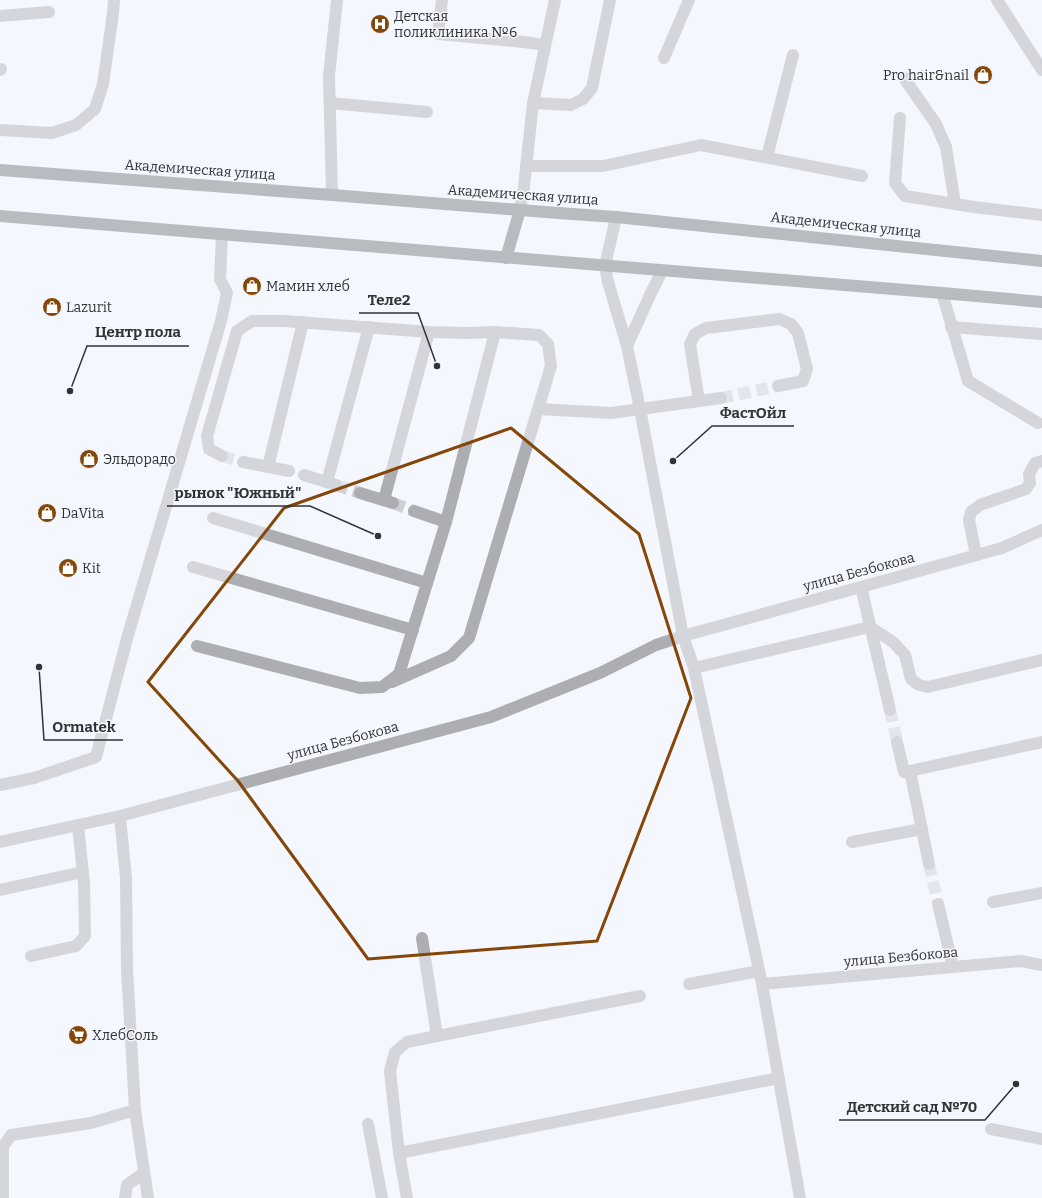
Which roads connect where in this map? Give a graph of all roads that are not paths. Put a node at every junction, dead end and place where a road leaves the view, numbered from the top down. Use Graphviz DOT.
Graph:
graph roads {
  1 [pos="114,0"];
  2 [pos="337,0"];
  3 [pos="442,0"];
  4 [pos="555,0"];
  5 [pos="610,0"];
  6 [pos="689,0"];
  7 [pos="997,0"];
  8 [pos="49,12"];
  9 [pos="0,16"];
  10 [pos="545,45"];
  11 [pos="793,55"];
  12 [pos="664,58"];
  13 [pos="1042,70"];
  14 [pos="904,78"];
  15 [pos="330,103"];
  16 [pos="533,103"];
  17 [pos="427,112"];
  18 [pos="900,118"];
  19 [pos="0,130"];
  20 [pos="767,157"];
  21 [pos="526,166"];
  22 [pos="0,170"];
  23 [pos="862,176"];
  24 [pos="332,194"];
  25 [pos="955,204"];
  26 [pos="520,210"];
  27 [pos="1042,215"];
  28 [pos="0,216"];
  29 [pos="616,217"];
  30 [pos="222,235"];
  31 [pos="506,258"];
  32 [pos="1042,261"];
  33 [pos="605,266"];
  34 [pos="662,271"];
  35 [pos="942,293"];
  36 [pos="1042,302"];
  37 [pos="303,322"];
  38 [pos="369,327"];
  39 [pos="951,327"];
  40 [pos="429,332"];
  41 [pos="495,332"];
  42 [pos="1042,334"];
  43 [pos="627,346"];
  44 [pos="778,386"];
  45 [pos="721,398"];
  46 [pos="699,401"];
  47 [pos="538,409"];
  48 [pos="640,410"];
  49 [pos="1038,423"];
  50 [pos="222,456"];
  51 [pos="1042,461"];
  52 [pos="243,462"];
  53 [pos="268,467"];
  54 [pos="289,471"];
  55 [pos="304,474"];
  56 [pos="360,493"];
  57 [pos="414,510"];
  58 [pos="213,518"];
  59 [pos="446,522"];
  60 [pos="1042,530"];
  61 [pos="976,555"];
  62 [pos="193,567"];
  63 [pos="427,583"];
  64 [pos="861,587"];
  65 [pos="870,627"];
  66 [pos="413,630"];
  67 [pos="682,636"];
  68 [pos="197,646"];
  69 [pos="1042,660"];
  70 [pos="694,668"];
  71 [pos="382,687"];
  72 [pos="890,710"];
  73 [pos="897,742"];
  74 [pos="1042,742"];
  75 [pos="910,771"];
  76 [pos="0,785"];
  77 [pos="120,816"];
  78 [pos="78,825"];
  79 [pos="922,829"];
  80 [pos="0,842"];
  81 [pos="852,842"];
  82 [pos="929,864"];
  83 [pos="83,872"];
  84 [pos="0,890"];
  85 [pos="1042,893"];
  86 [pos="994,902"];
  87 [pos="938,904"];
  88 [pos="422,938"];
  89 [pos="31,956"];
  90 [pos="1042,965"];
  91 [pos="953,967"];
  92 [pos="759,971"];
  93 [pos="689,984"];
  94 [pos="762,984"];
  95 [pos="640,996"];
  96 [pos="437,1036"];
  97 [pos="779,1078"];
  98 [pos="135,1110"];
  99 [pos="368,1124"];
  100 [pos="991,1129"];
  101 [pos="1042,1139"];
  102 [pos="399,1153"];
  103 [pos="144,1173"];
  104 [pos="3,1198"];
  105 [pos="125,1198"];
  106 [pos="148,1198"];
  107 [pos="382,1198"];
  108 [pos="407,1198"];
  109 [pos="800,1198"];
  1 -- 19 [label="street"];
  2 -- 15 [label="street"];
  3 -- 10 [label="street"];
  4 -- 10 [label="street"];
  5 -- 16 [label="street"];
  6 -- 12 [label="street"];
  7 -- 13 [label="street"];
  8 -- 9 [label="street"];
  10 -- 16 [label="street"];
  11 -- 20 [label="street"];
  14 -- 25 [label="street"];
  15 -- 17 [label="street"];
  15 -- 24 [label="street"];
  16 -- 21 [label="street"];
  18 -- 25 [label="street"];
  20 -- 21 [label="street"];
  20 -- 23 [label="street"];
  21 -- 26 [label="street"];
  22 -- 24 [label="main road, Академическая улица"];
  24 -- 26 [label="main road, Академическая улица"];
  25 -- 27 [label="street"];
  26 -- 29 [label="main road, Академическая улица"];
  26 -- 31 [label="main road"];
  28 -- 30 [label="main road"];
  29 -- 32 [label="main road, Академическая улица"];
  29 -- 33 [label="street"];
  30 -- 31 [label="main road"];
  30 -- 76 [label="street"];
  31 -- 33 [label="main road"];
  33 -- 34 [label="main road"];
  33 -- 43 [label="street"];
  34 -- 35 [label="main road"];
  34 -- 43 [label="street"];
  35 -- 36 [label="main road"];
  35 -- 39 [label="street"];
  37 -- 38 [label="street"];
  37 -- 50 [label="street"];
  37 -- 53 [label="street"];
  38 -- 40 [label="street"];
  38 -- 55 [label="street"];
  39 -- 42 [label="street"];
  39 -- 49 [label="street"];
  40 -- 41 [label="street"];
  40 -- 56 [label="street"];
  41 -- 47 [label="street"];
  41 -- 59 [label="street"];
  43 -- 48 [label="street"];
  44 -- 46 [label="street"];
  45 -- 46 [label="street"];
  46 -- 48 [label="street"];
  47 -- 48 [label="street"];
  47 -- 71 [label="street"];
  48 -- 67 [label="street"];
  51 -- 61 [label="street"];
  52 -- 53 [label="street"];
  53 -- 54 [label="street"];
  57 -- 59 [label="street"];
  58 -- 63 [label="street"];
  59 -- 63 [label="street"];
  60 -- 61 [label="street, улица Безбокова"];
  61 -- 64 [label="street, улица Безбокова"];
  62 -- 66 [label="street"];
  63 -- 66 [label="street"];
  64 -- 65 [label="street"];
  64 -- 67 [label="street, улица Безбокова"];
  65 -- 69 [label="street"];
  65 -- 70 [label="street"];
  65 -- 72 [label="street"];
  66 -- 71 [label="street"];
  67 -- 70 [label="street"];
  67 -- 77 [label="street, улица Безбокова"];
  68 -- 71 [label="street"];
  70 -- 92 [label="street"];
  73 -- 75 [label="street"];
  74 -- 75 [label="street"];
  75 -- 79 [label="street"];
  77 -- 78 [label="street, улица Безбокова"];
  77 -- 98 [label="street"];
  78 -- 80 [label="street, улица Безбокова"];
  78 -- 83 [label="street"];
  79 -- 81 [label="street"];
  79 -- 82 [label="street"];
  83 -- 84 [label="street"];
  83 -- 89 [label="street"];
  85 -- 86 [label="street"];
  87 -- 91 [label="street"];
  88 -- 96 [label="street"];
  90 -- 91 [label="street, улица Безбокова"];
  91 -- 94 [label="street, улица Безбокова"];
  92 -- 93 [label="street"];
  92 -- 94 [label="street"];
  94 -- 97 [label="street"];
  95 -- 96 [label="street"];
  96 -- 102 [label="street"];
  97 -- 102 [label="street"];
  97 -- 109 [label="street"];
  98 -- 103 [label="street"];
  98 -- 104 [label="street"];
  99 -- 107 [label="street"];
  100 -- 101 [label="street"];
  102 -- 108 [label="street"];
  103 -- 105 [label="street"];
  103 -- 106 [label="street"];
}
